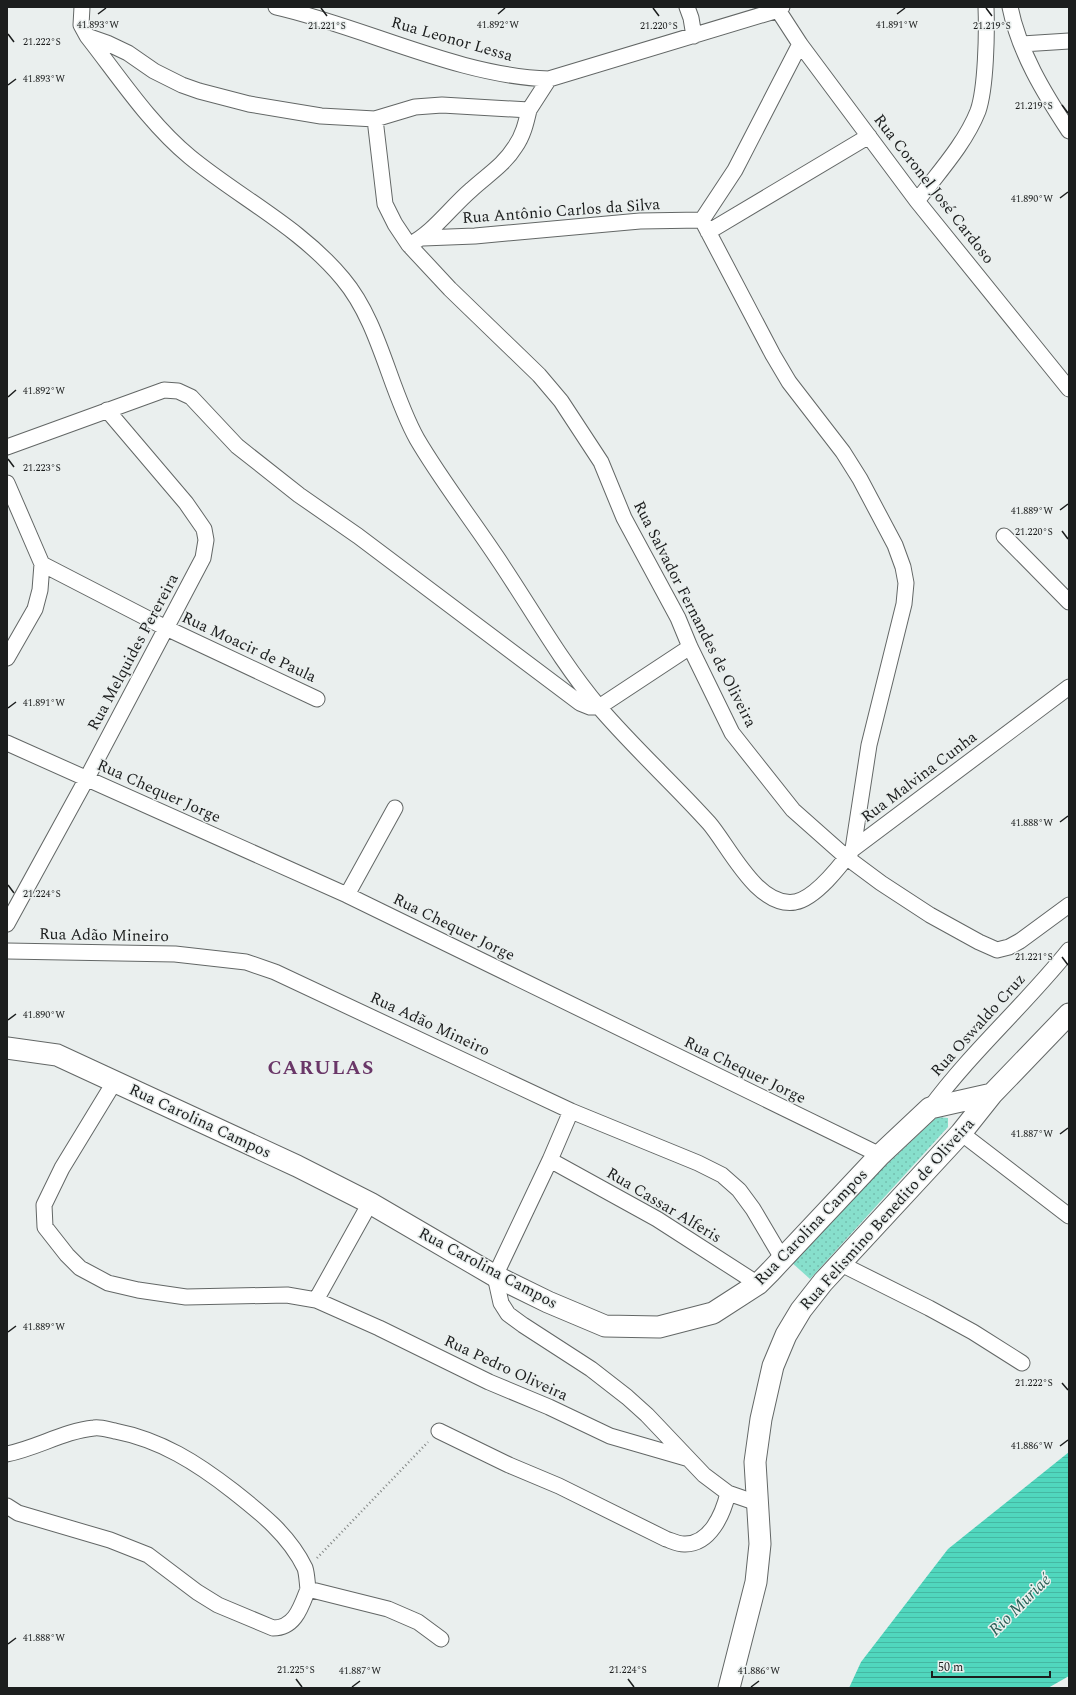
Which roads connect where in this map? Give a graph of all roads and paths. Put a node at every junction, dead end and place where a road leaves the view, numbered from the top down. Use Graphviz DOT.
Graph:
graph roads {
  1 [pos="82,7"];
  2 [pos="276,7"];
  3 [pos="687,7"];
  4 [pos="986,7"];
  5 [pos="1010,7"];
  6 [pos="779,8"];
  7 [pos="87,36"];
  8 [pos="694,36"];
  9 [pos="1069,40"];
  10 [pos="800,44"];
  11 [pos="1022,44"];
  12 [pos="549,79"];
  13 [pos="529,110"];
  14 [pos="375,119"];
  15 [pos="1069,131"];
  16 [pos="869,136"];
  17 [pos="917,200"];
  18 [pos="705,226"];
  19 [pos="423,238"];
  20 [pos="409,245"];
  21 [pos="1069,389"];
  22 [pos="108,410"];
  23 [pos="7,447"];
  24 [pos="7,483"];
  25 [pos="1004,536"];
  26 [pos="42,564"];
  27 [pos="1064,597"];
  28 [pos="166,628"];
  29 [pos="690,647"];
  30 [pos="7,658"];
  31 [pos="1069,688"];
  32 [pos="317,699"];
  33 [pos="598,706"];
  34 [pos="7,743"];
  35 [pos="87,778"];
  36 [pos="396,808"];
  37 [pos="850,853"];
  38 [pos="347,895"];
  39 [pos="1069,905"];
  40 [pos="7,924"];
  41 [pos="1069,950"];
  42 [pos="7,951"];
  43 [pos="1069,1014"];
  44 [pos="7,1048"];
  45 [pos="115,1081"];
  46 [pos="992,1094"];
  47 [pos="930,1108"];
  48 [pos="571,1111"];
  49 [pos="961,1133"];
  50 [pos="880,1156"];
  51 [pos="550,1160"];
  52 [pos="370,1204"];
  53 [pos="1069,1216"];
  54 [pos="782,1258"];
  55 [pos="841,1264"];
  56 [pos="495,1276"];
  57 [pos="758,1284"];
  58 [pos="316,1300"];
  59 [pos="1022,1363"];
  60 [pos="439,1431"];
  61 [pos="7,1454"];
  62 [pos="686,1458"];
  63 [pos="728,1493"];
  64 [pos="757,1503"];
  65 [pos="7,1506"];
  66 [pos="306,1570"];
  67 [pos="308,1589"];
  68 [pos="441,1639"];
  69 [pos="729,1688"];
  1 -- 7 [label="street"];
  2 -- 12 [label="street, Rua Leonor Lessa"];
  3 -- 8 [label="street"];
  4 -- 17 [label="street"];
  5 -- 11 [label="street"];
  6 -- 8 [label="street, Rua Leonor Lessa"];
  6 -- 10 [label="street, Rua Coronel José Cardoso"];
  7 -- 14 [label="street"];
  7 -- 33 [label="street"];
  8 -- 12 [label="street, Rua Leonor Lessa"];
  9 -- 11 [label="street"];
  10 -- 16 [label="street, Rua Coronel José Cardoso"];
  10 -- 18 [label="street"];
  11 -- 15 [label="street"];
  12 -- 13 [label="street"];
  13 -- 14 [label="street"];
  13 -- 19 [label="street"];
  14 -- 20 [label="street, Rua Salvador Fernandes de Oliveira"];
  16 -- 17 [label="street, Rua Coronel José Cardoso"];
  16 -- 18 [label="street, Rua Antônio Carlos da Silva"];
  17 -- 21 [label="street, Rua Coronel José Cardoso"];
  18 -- 19 [label="street, Rua Antônio Carlos da Silva"];
  18 -- 37 [label="street"];
  19 -- 20 [label="street"];
  20 -- 29 [label="street, Rua Salvador Fernandes de Oliveira"];
  22 -- 23 [label="street"];
  22 -- 28 [label="street, Rua Melquides Perereira"];
  22 -- 33 [label="street"];
  24 -- 26 [label="street"];
  25 -- 27 [label="street"];
  26 -- 28 [label="street, Rua Moacir de Paula"];
  26 -- 30 [label="street"];
  28 -- 32 [label="street, Rua Moacir de Paula"];
  28 -- 35 [label="street, Rua Melquides Perereira"];
  29 -- 33 [label="street"];
  29 -- 37 [label="street, Rua Salvador Fernandes de Oliveira"];
  31 -- 37 [label="street, Rua Malvina Cunha"];
  33 -- 37 [label="street, Rua Malvina Cunha"];
  34 -- 35 [label="street, Rua Chequer Jorge"];
  35 -- 38 [label="street, Rua Chequer Jorge"];
  35 -- 40 [label="street, Rua Melquides Perereira"];
  36 -- 38 [label="street"];
  37 -- 39 [label="street, Rua Salvador Fernandes de Oliveira"];
  38 -- 50 [label="street, Rua Chequer Jorge"];
  41 -- 47 [label="street, Rua Oswaldo Cruz"];
  42 -- 48 [label="street, Rua Adão Mineiro"];
  43 -- 46 [label="main road, Rua Felismino Benedito de Oliveira"];
  44 -- 45 [label="main road, Rua Carolina Campos"];
  45 -- 52 [label="main road, Rua Carolina Campos"];
  45 -- 58 [label="street, Rua Pedro Oliveira"];
  46 -- 47 [label="main road"];
  46 -- 49 [label="main road, Rua Felismino Benedito de Oliveira"];
  47 -- 50 [label="main road, Rua Carolina Campos"];
  48 -- 51 [label="street"];
  48 -- 54 [label="street, Rua Adão Mineiro"];
  49 -- 53 [label="street"];
  49 -- 55 [label="main road, Rua Felismino Benedito de Oliveira"];
  50 -- 54 [label="main road, Rua Carolina Campos"];
  51 -- 56 [label="street"];
  51 -- 57 [label="street, Rua Cassar Alferis"];
  52 -- 56 [label="main road, Rua Carolina Campos"];
  52 -- 58 [label="street"];
  54 -- 57 [label="main road, Rua Carolina Campos"];
  55 -- 59 [label="street"];
  55 -- 64 [label="main road, Rua Felismino Benedito de Oliveira"];
  56 -- 57 [label="main road, Rua Carolina Campos"];
  56 -- 62 [label="street"];
  58 -- 62 [label="street, Rua Pedro Oliveira"];
  60 -- 63 [label="street"];
  60 -- 66 [label="path"];
  61 -- 66 [label="street"];
  62 -- 63 [label="street"];
  63 -- 64 [label="street"];
  64 -- 69 [label="main road, Rua Felismino Benedito de Oliveira"];
  65 -- 67 [label="street"];
  66 -- 67 [label="street"];
  67 -- 68 [label="street"];
}
